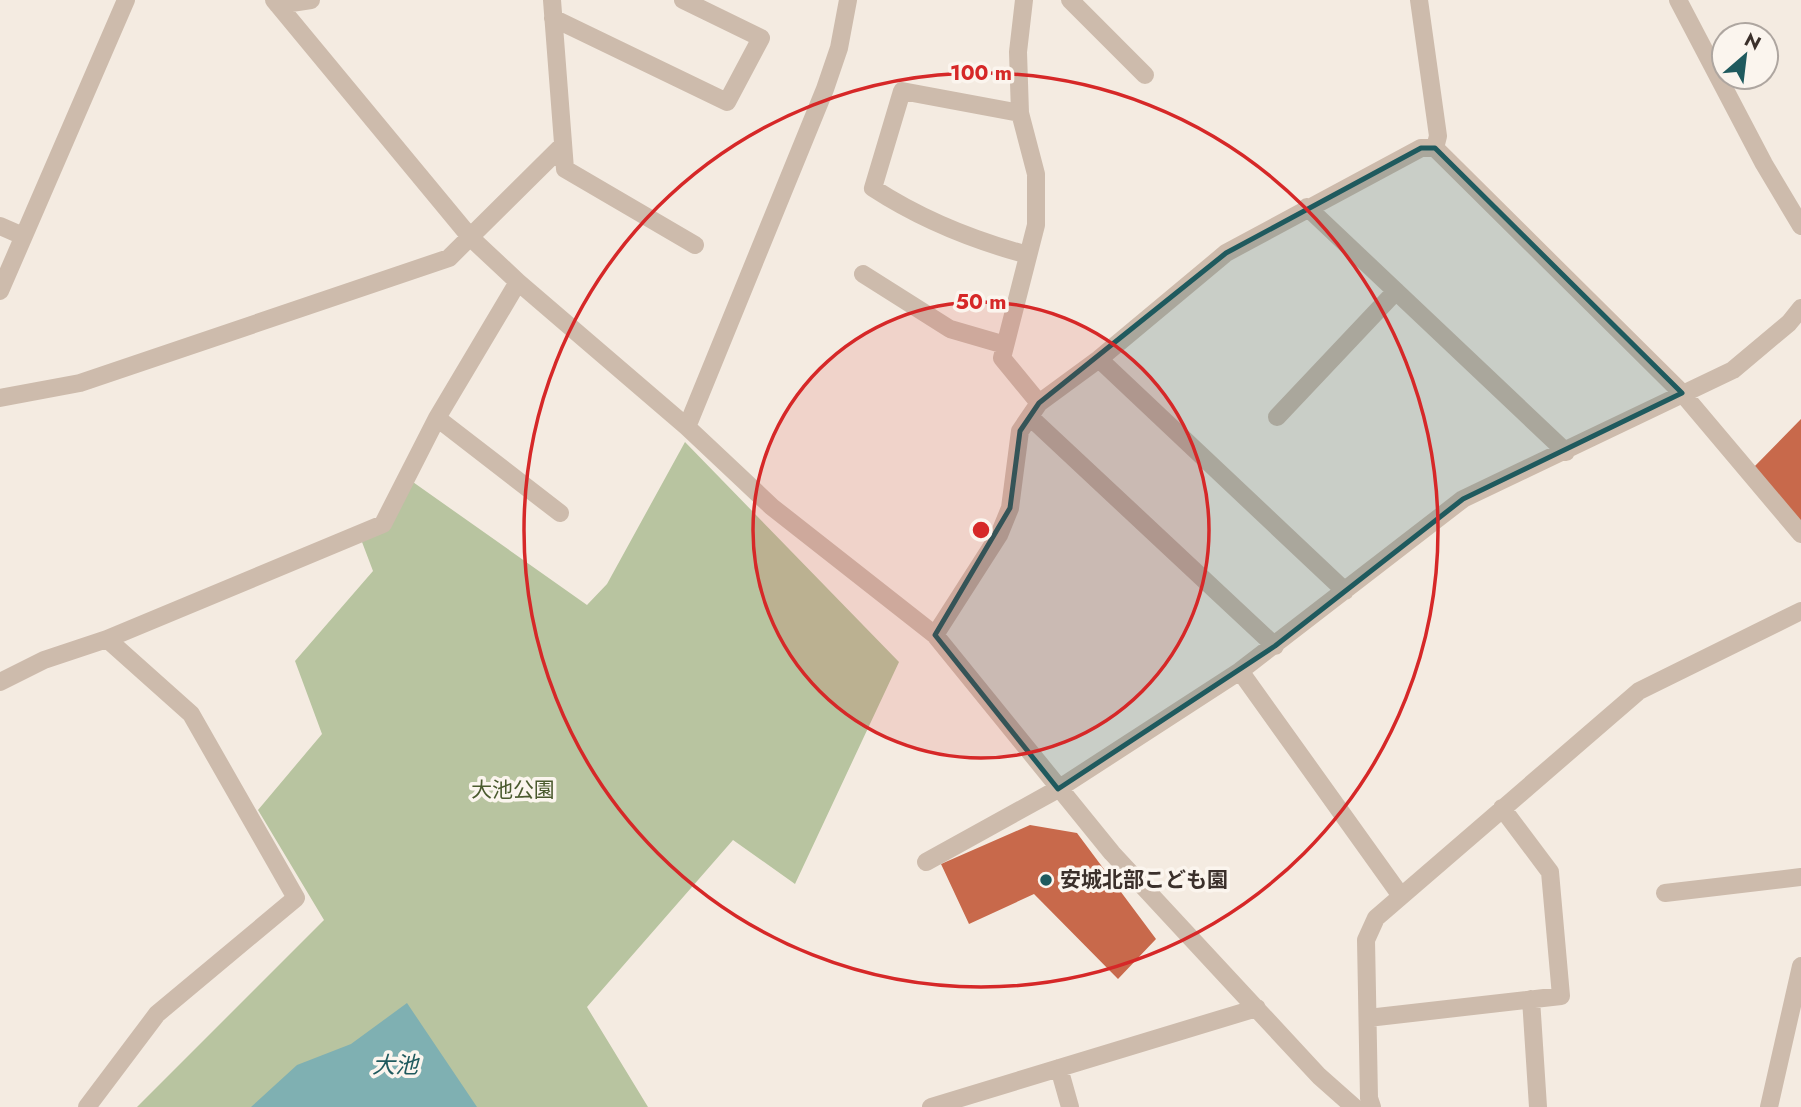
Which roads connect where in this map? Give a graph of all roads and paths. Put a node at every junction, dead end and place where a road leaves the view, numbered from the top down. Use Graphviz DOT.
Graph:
graph roads {
  1 [pos="126,0"];
  2 [pos="311,0"];
  3 [pos="682,0"];
  4 [pos="848,0"];
  5 [pos="1024,0"];
  6 [pos="1070,0"];
  7 [pos="1419,0"];
  8 [pos="1678,0"];
  9 [pos="276,3"];
  10 [pos="553,9"];
  11 [pos="1145,75"];
  12 [pos="1020,113"];
  13 [pos="563,145"];
  14 [pos="1435,148"];
  15 [pos="1307,207"];
  16 [pos="0,226"];
  17 [pos="1801,226"];
  18 [pos="23,236"];
  19 [pos="471,238"];
  20 [pos="695,245"];
  21 [pos="1028,256"];
  22 [pos="863,274"];
  23 [pos="518,282"];
  24 [pos="0,291"];
  25 [pos="1395,291"];
  26 [pos="1801,308"];
  27 [pos="1005,345"];
  28 [pos="1099,359"];
  29 [pos="1682,393"];
  30 [pos="0,398"];
  31 [pos="1034,410"];
  32 [pos="1276,417"];
  33 [pos="437,418"];
  34 [pos="687,427"];
  35 [pos="1566,452"];
  36 [pos="560,513"];
  37 [pos="1801,534"];
  38 [pos="1345,591"];
  39 [pos="1801,611"];
  40 [pos="935,635"];
  41 [pos="107,639"];
  42 [pos="1275,646"];
  43 [pos="1240,671"];
  44 [pos="0,682"];
  45 [pos="1058,789"];
  46 [pos="1502,808"];
  47 [pos="926,862"];
  48 [pos="1801,877"];
  49 [pos="1665,894"];
  50 [pos="1401,896"];
  51 [pos="1801,966"];
  52 [pos="1531,999"];
  53 [pos="1257,1008"];
  54 [pos="1368,1018"];
  55 [pos="1059,1068"];
  56 [pos="87,1107"];
  57 [pos="931,1107"];
  58 [pos="1070,1107"];
  59 [pos="1354,1107"];
  60 [pos="1373,1107"];
  61 [pos="1538,1107"];
  62 [pos="1769,1107"];
  1 -- 18 [label="street"];
  2 -- 9 [label="street"];
  3 -- 10 [label="street"];
  4 -- 34 [label="street"];
  5 -- 12 [label="street"];
  6 -- 11 [label="street"];
  7 -- 14 [label="street"];
  8 -- 17 [label="street"];
  9 -- 19 [label="street"];
  10 -- 13 [label="street"];
  12 -- 21 [label="street"];
  12 -- 21 [label="street"];
  13 -- 19 [label="street"];
  13 -- 20 [label="street"];
  14 -- 15 [label="street"];
  14 -- 29 [label="street"];
  15 -- 25 [label="street"];
  15 -- 28 [label="street"];
  16 -- 18 [label="street"];
  18 -- 24 [label="street"];
  19 -- 23 [label="street"];
  19 -- 30 [label="street"];
  21 -- 27 [label="street"];
  22 -- 27 [label="street"];
  23 -- 33 [label="street"];
  23 -- 34 [label="street"];
  25 -- 32 [label="street"];
  25 -- 35 [label="street"];
  26 -- 29 [label="street"];
  27 -- 31 [label="street"];
  28 -- 31 [label="street"];
  28 -- 38 [label="street"];
  29 -- 35 [label="street"];
  29 -- 37 [label="street"];
  31 -- 40 [label="street"];
  31 -- 42 [label="street"];
  33 -- 36 [label="street"];
  33 -- 41 [label="street"];
  34 -- 40 [label="street"];
  35 -- 38 [label="street"];
  38 -- 42 [label="street"];
  39 -- 46 [label="street"];
  40 -- 45 [label="street"];
  41 -- 44 [label="street"];
  41 -- 56 [label="street"];
  42 -- 43 [label="street"];
  43 -- 45 [label="street"];
  43 -- 50 [label="street"];
  45 -- 47 [label="street"];
  45 -- 53 [label="street"];
  46 -- 50 [label="street"];
  46 -- 52 [label="street"];
  48 -- 49 [label="street"];
  50 -- 54 [label="street"];
  51 -- 62 [label="street"];
  52 -- 54 [label="street"];
  52 -- 61 [label="street"];
  53 -- 55 [label="street"];
  53 -- 59 [label="street"];
  54 -- 60 [label="street"];
  55 -- 57 [label="street"];
  55 -- 58 [label="street"];
}
